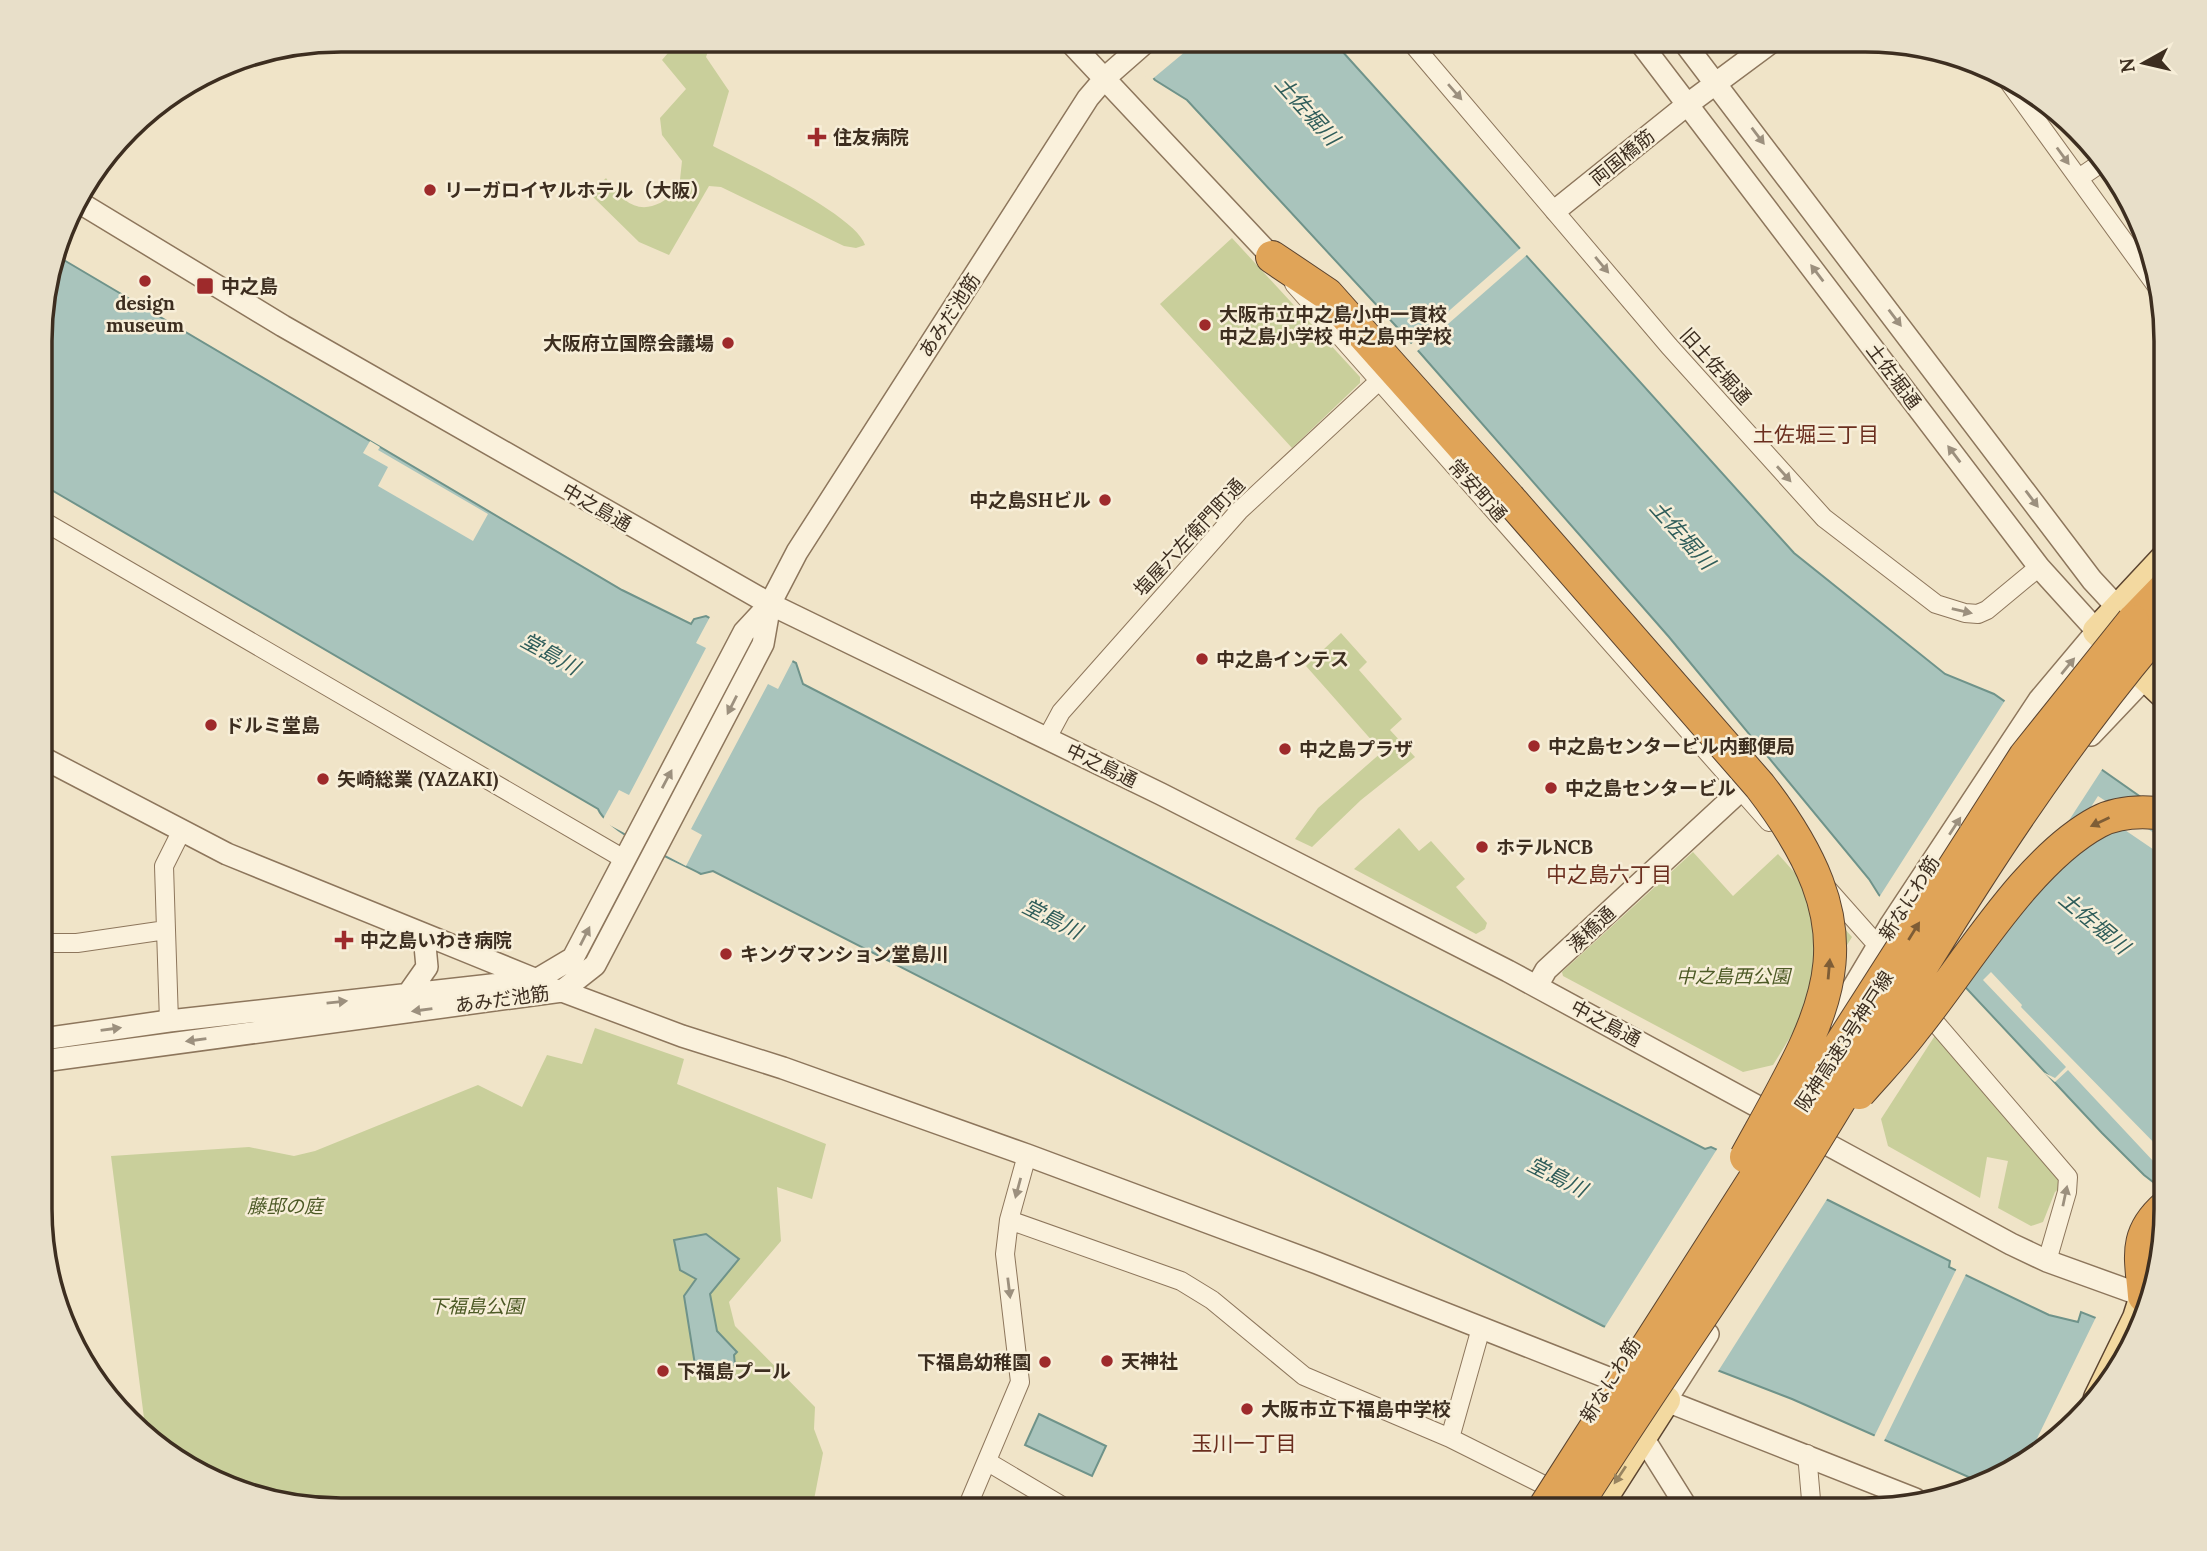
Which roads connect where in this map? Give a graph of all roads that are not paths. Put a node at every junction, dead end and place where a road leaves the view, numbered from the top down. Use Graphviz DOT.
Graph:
graph roads {
  1 [pos="1080,52"];
  2 [pos="1133,52"];
  3 [pos="1420,52"];
  4 [pos="1648,52"];
  5 [pos="1692,52"];
  6 [pos="1758,52"];
  7 [pos="1106,77"];
  8 [pos="1716,82"];
  9 [pos="2020,97"];
  10 [pos="1688,104"];
  11 [pos="2096,167"];
  12 [pos="2079,178"];
  13 [pos="86,206"];
  14 [pos="1556,210"];
  15 [pos="1272,257"];
  16 [pos="2146,271"];
  17 [pos="1380,380"];
  18 [pos="52,526"];
  19 [pos="2039,568"];
  20 [pos="2154,570"];
  21 [pos="2154,600"];
  22 [pos="770,604"];
  23 [pos="2118,608"];
  24 [pos="2096,631"];
  25 [pos="2154,638"];
  26 [pos="2154,643"];
  27 [pos="2154,684"];
  28 [pos="2154,688"];
  29 [pos="1047,738"];
  30 [pos="52,763"];
  31 [pos="1741,790"];
  32 [pos="2154,813"];
  33 [pos="182,830"];
  34 [pos="624,859"];
  35 [pos="166,930"];
  36 [pos="424,935"];
  37 [pos="52,943"];
  38 [pos="1879,947"];
  39 [pos="597,961"];
  40 [pos="536,980"];
  41 [pos="513,982"];
  42 [pos="1537,986"];
  43 [pos="562,991"];
  44 [pos="408,994"];
  45 [pos="1916,1000"];
  46 [pos="169,1021"];
  47 [pos="52,1048"];
  48 [pos="52,1049"];
  49 [pos="1777,1115"];
  50 [pos="1027,1155"];
  51 [pos="1813,1158"];
  52 [pos="1009,1220"];
  53 [pos="2154,1220"];
  54 [pos="2047,1261"];
  55 [pos="2140,1299"];
  56 [pos="2138,1306"];
  57 [pos="1481,1328"];
  58 [pos="1641,1344"];
  59 [pos="1611,1379"];
  60 [pos="1666,1400"];
  61 [pos="1450,1438"];
  62 [pos="1644,1439"];
  63 [pos="1807,1454"];
  64 [pos="988,1462"];
  65 [pos="1906,1495"];
  66 [pos="972,1498"];
  67 [pos="1049,1498"];
  68 [pos="1543,1498"];
  69 [pos="1602,1498"];
  70 [pos="1603,1498"];
  71 [pos="1681,1498"];
  72 [pos="1811,1498"];
  1 -- 7 [label="street, 常安町通"];
  2 -- 7 [label="street, あみだ池筋"];
  3 -- 14 [label="street, 旧土佐堀通, one-way"];
  4 -- 10 [label="street, 土佐堀通"];
  5 -- 8 [label="street, 土佐堀通"];
  6 -- 8 [label="street"];
  7 -- 15 [label="street, 常安町通"];
  7 -- 22 [label="street, あみだ池筋"];
  8 -- 10 [label="street, 両国橋筋"];
  8 -- 23 [label="street, 土佐堀通, one-way"];
  9 -- 12 [label="street, one-way"];
  10 -- 14 [label="street, 両国橋筋"];
  19 -- 10 [label="street, 土佐堀通, one-way"];
  11 -- 12 [label="street"];
  12 -- 16 [label="street"];
  13 -- 22 [label="street, 中之島通"];
  14 -- 19 [label="street, 旧土佐堀通, one-way"];
  15 -- 17 [label="street, 常安町通"];
  58 -- 15 [label="highway, one-way, bridge"];
  17 -- 29 [label="street, 塩屋六左衛門町通"];
  17 -- 31 [label="street, 常安町通"];
  18 -- 34 [label="street"];
  19 -- 24 [label="street, 土佐堀通"];
  20 -- 23 [label="main road, 新なにわ筋"];
  58 -- 21 [label="highway, 阪神高速3号神戸線, one-way, bridge"];
  22 -- 29 [label="street, 中之島通"];
  34 -- 22 [label="street, あみだ池筋, one-way"];
  22 -- 39 [label="street, あみだ池筋, one-way"];
  23 -- 24 [label="main road, 新なにわ筋"];
  23 -- 26 [label="main road, 土佐堀通"];
  24 -- 27 [label="main road, 土佐堀通"];
  38 -- 24 [label="street, 新なにわ筋, one-way"];
  25 -- 51 [label="highway, 阪神高速3号神戸線, bridge"];
  28 -- 45 [label="street"];
  29 -- 42 [label="street, 中之島通"];
  30 -- 33 [label="street"];
  31 -- 38 [label="street, 常安町通"];
  31 -- 42 [label="street, 湊橋通"];
  32 -- 51 [label="highway, one-way, bridge"];
  33 -- 35 [label="street"];
  33 -- 36 [label="street"];
  40 -- 34 [label="street, あみだ池筋, one-way"];
  35 -- 37 [label="street"];
  35 -- 46 [label="street"];
  36 -- 40 [label="street"];
  36 -- 44 [label="street"];
  38 -- 49 [label="street, 新なにわ筋"];
  39 -- 40 [label="street"];
  39 -- 43 [label="street, あみだ池筋"];
  40 -- 41 [label="street, あみだ池筋"];
  40 -- 43 [label="street"];
  41 -- 43 [label="street"];
  41 -- 44 [label="street, あみだ池筋"];
  42 -- 49 [label="street, 中之島通"];
  43 -- 48 [label="street, あみだ池筋, one-way"];
  43 -- 50 [label="street"];
  46 -- 44 [label="street, あみだ池筋, one-way"];
  45 -- 51 [label="street"];
  54 -- 45 [label="street, one-way"];
  47 -- 46 [label="street, あみだ池筋, one-way"];
  49 -- 51 [label="street, 中之島通"];
  49 -- 58 [label="street, 新なにわ筋"];
  50 -- 52 [label="street, one-way"];
  50 -- 57 [label="street"];
  51 -- 54 [label="street, 中之島通"];
  51 -- 60 [label="street"];
  51 -- 69 [label="highway, 阪神高速3号神戸線, bridge"];
  52 -- 61 [label="street"];
  52 -- 64 [label="street, one-way"];
  53 -- 55 [label="highway"];
  54 -- 56 [label="street, 中之島通"];
  57 -- 59 [label="street"];
  57 -- 61 [label="street"];
  58 -- 59 [label="street, 新なにわ筋"];
  58 -- 68 [label="highway, 阪神高速3号神戸線, bridge"];
  59 -- 60 [label="street"];
  59 -- 68 [label="main road, 新なにわ筋"];
  60 -- 62 [label="main road"];
  60 -- 63 [label="street"];
  61 -- 68 [label="street"];
  62 -- 70 [label="main road, one-way"];
  62 -- 71 [label="street"];
  63 -- 65 [label="street"];
  63 -- 72 [label="street"];
  64 -- 66 [label="street"];
  64 -- 67 [label="street"];
}
